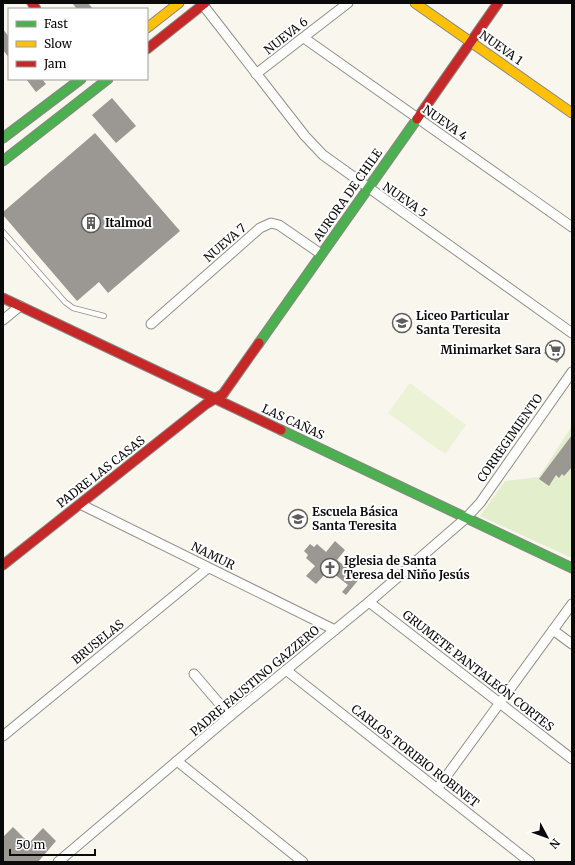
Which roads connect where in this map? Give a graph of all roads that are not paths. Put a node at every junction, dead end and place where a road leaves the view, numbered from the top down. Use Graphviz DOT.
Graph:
graph roads {
  1 [pos="179,3"];
  2 [pos="348,3"];
  3 [pos="416,3"];
  4 [pos="498,3"];
  5 [pos="204,4"];
  6 [pos="148,27"];
  7 [pos="304,38"];
  8 [pos="471,42"];
  9 [pos="148,48"];
  10 [pos="256,74"];
  11 [pos="80,80"];
  12 [pos="91,80"];
  13 [pos="107,80"];
  14 [pos="97,88"];
  15 [pos="572,113"];
  16 [pos="417,118"];
  17 [pos="3,138"];
  18 [pos="3,161"];
  19 [pos="368,188"];
  20 [pos="572,227"];
  21 [pos="3,232"];
  22 [pos="321,254"];
  23 [pos="3,298"];
  24 [pos="20,306"];
  25 [pos="104,316"];
  26 [pos="3,320"];
  27 [pos="151,324"];
  28 [pos="572,333"];
  29 [pos="572,372"];
  30 [pos="216,398"];
  31 [pos="80,504"];
  32 [pos="466,518"];
  33 [pos="3,565"];
  34 [pos="208,568"];
  35 [pos="572,568"];
  36 [pos="369,602"];
  37 [pos="572,604"];
  38 [pos="335,630"];
  39 [pos="553,630"];
  40 [pos="572,644"];
  41 [pos="286,670"];
  42 [pos="194,674"];
  43 [pos="500,703"];
  44 [pos="230,716"];
  45 [pos="3,736"];
  46 [pos="572,759"];
  47 [pos="177,761"];
  48 [pos="438,789"];
  49 [pos="58,862"];
  50 [pos="303,862"];
  51 [pos="530,862"];
  1 -- 6 [label="street"];
  2 -- 7 [label="street, NUEVA 6"];
  3 -- 8 [label="street, NUEVA 1"];
  4 -- 8 [label="street, AURORA DE CHILE"];
  5 -- 9 [label="street"];
  5 -- 10 [label="street, NUEVA 5"];
  7 -- 10 [label="street, NUEVA 6"];
  7 -- 16 [label="street, NUEVA 4"];
  8 -- 15 [label="street, NUEVA 1"];
  8 -- 16 [label="street, AURORA DE CHILE"];
  10 -- 19 [label="street, NUEVA 5"];
  11 -- 17 [label="street"];
  12 -- 14 [label="street"];
  13 -- 14 [label="street"];
  14 -- 18 [label="street"];
  16 -- 19 [label="street, AURORA DE CHILE"];
  16 -- 20 [label="street, NUEVA 4"];
  19 -- 22 [label="street, AURORA DE CHILE"];
  19 -- 28 [label="street, NUEVA 5"];
  21 -- 25 [label="lane"];
  22 -- 27 [label="street, NUEVA 7"];
  22 -- 30 [label="street, AURORA DE CHILE"];
  23 -- 24 [label="street, LAS CAÑAS"];
  24 -- 26 [label="street"];
  24 -- 30 [label="street, LAS CAÑAS"];
  29 -- 32 [label="street, CORREGIMIENTO"];
  30 -- 31 [label="street, PADRE LAS CASAS"];
  30 -- 32 [label="street, LAS CAÑAS"];
  31 -- 33 [label="street, PADRE LAS CASAS"];
  31 -- 34 [label="street, NAMUR"];
  32 -- 35 [label="street, LAS CAÑAS"];
  32 -- 36 [label="street, PADRE FAUSTINO GAZZERO"];
  34 -- 38 [label="street, NAMUR"];
  34 -- 45 [label="street, BRUSELAS"];
  36 -- 38 [label="street, PADRE FAUSTINO GAZZERO"];
  36 -- 43 [label="street, GRUMETE PANTALEÓN CORTES"];
  37 -- 39 [label="street"];
  38 -- 41 [label="street, PADRE FAUSTINO GAZZERO"];
  39 -- 40 [label="street"];
  39 -- 43 [label="street"];
  41 -- 44 [label="street, PADRE FAUSTINO GAZZERO"];
  41 -- 48 [label="street, CARLOS TORIBIO ROBINET"];
  42 -- 44 [label="street"];
  43 -- 46 [label="street, GRUMETE PANTALEÓN CORTES"];
  43 -- 48 [label="street"];
  44 -- 47 [label="street, PADRE FAUSTINO GAZZERO"];
  47 -- 49 [label="street, PADRE FAUSTINO GAZZERO"];
  47 -- 50 [label="street"];
  48 -- 51 [label="street, CARLOS TORIBIO ROBINET"];
}
